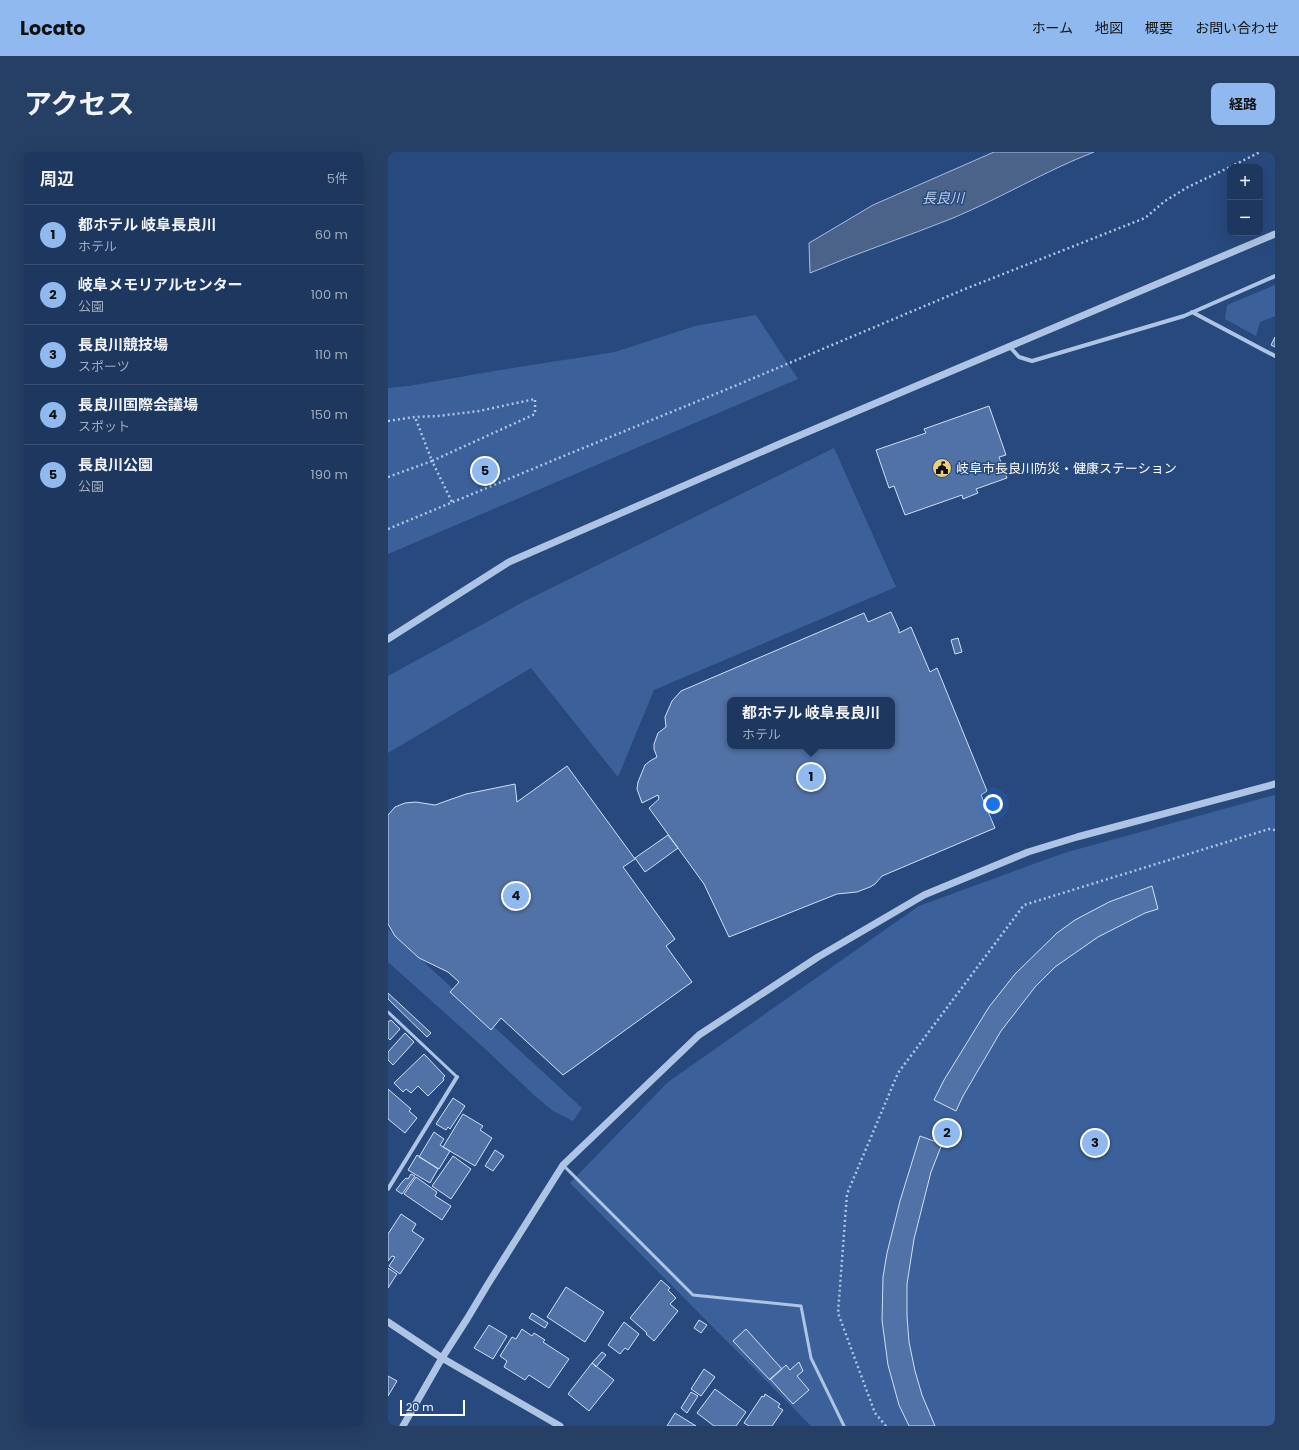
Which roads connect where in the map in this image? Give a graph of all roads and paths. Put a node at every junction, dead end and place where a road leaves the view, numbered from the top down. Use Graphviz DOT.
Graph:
graph roads {
  1 [pos="1260,152"];
  2 [pos="1236,164"];
  3 [pos="1227,168"];
  4 [pos="1275,234"];
  5 [pos="1275,276"];
  6 [pos="1192,312"];
  7 [pos="1010,347"];
  8 [pos="1275,356"];
  9 [pos="415,417"];
  10 [pos="388,421"];
  11 [pos="432,461"];
  12 [pos="388,478"];
  13 [pos="452,502"];
  14 [pos="388,529"];
  15 [pos="388,639"];
  16 [pos="1275,784"];
  17 [pos="1275,830"];
  18 [pos="388,1012"];
  19 [pos="457,1077"];
  20 [pos="563,1165"];
  21 [pos="388,1188"];
  22 [pos="388,1322"];
  23 [pos="442,1358"];
  24 [pos="403,1426"];
  25 [pos="560,1426"];
  26 [pos="844,1426"];
  27 [pos="886,1426"];
  1 -- 2 [label="path"];
  3 -- 13 [label="path"];
  4 -- 7 [label="street"];
  5 -- 6 [label="street"];
  6 -- 7 [label="street"];
  6 -- 8 [label="street"];
  7 -- 15 [label="street"];
  9 -- 10 [label="path"];
  9 -- 11 [label="path"];
  9 -- 11 [label="path"];
  11 -- 12 [label="path"];
  11 -- 13 [label="path"];
  13 -- 14 [label="path"];
  16 -- 20 [label="street"];
  17 -- 27 [label="path"];
  18 -- 19 [label="lane"];
  19 -- 21 [label="street"];
  20 -- 23 [label="street"];
  20 -- 26 [label="lane"];
  22 -- 23 [label="street"];
  23 -- 24 [label="street"];
  23 -- 25 [label="street"];
}
